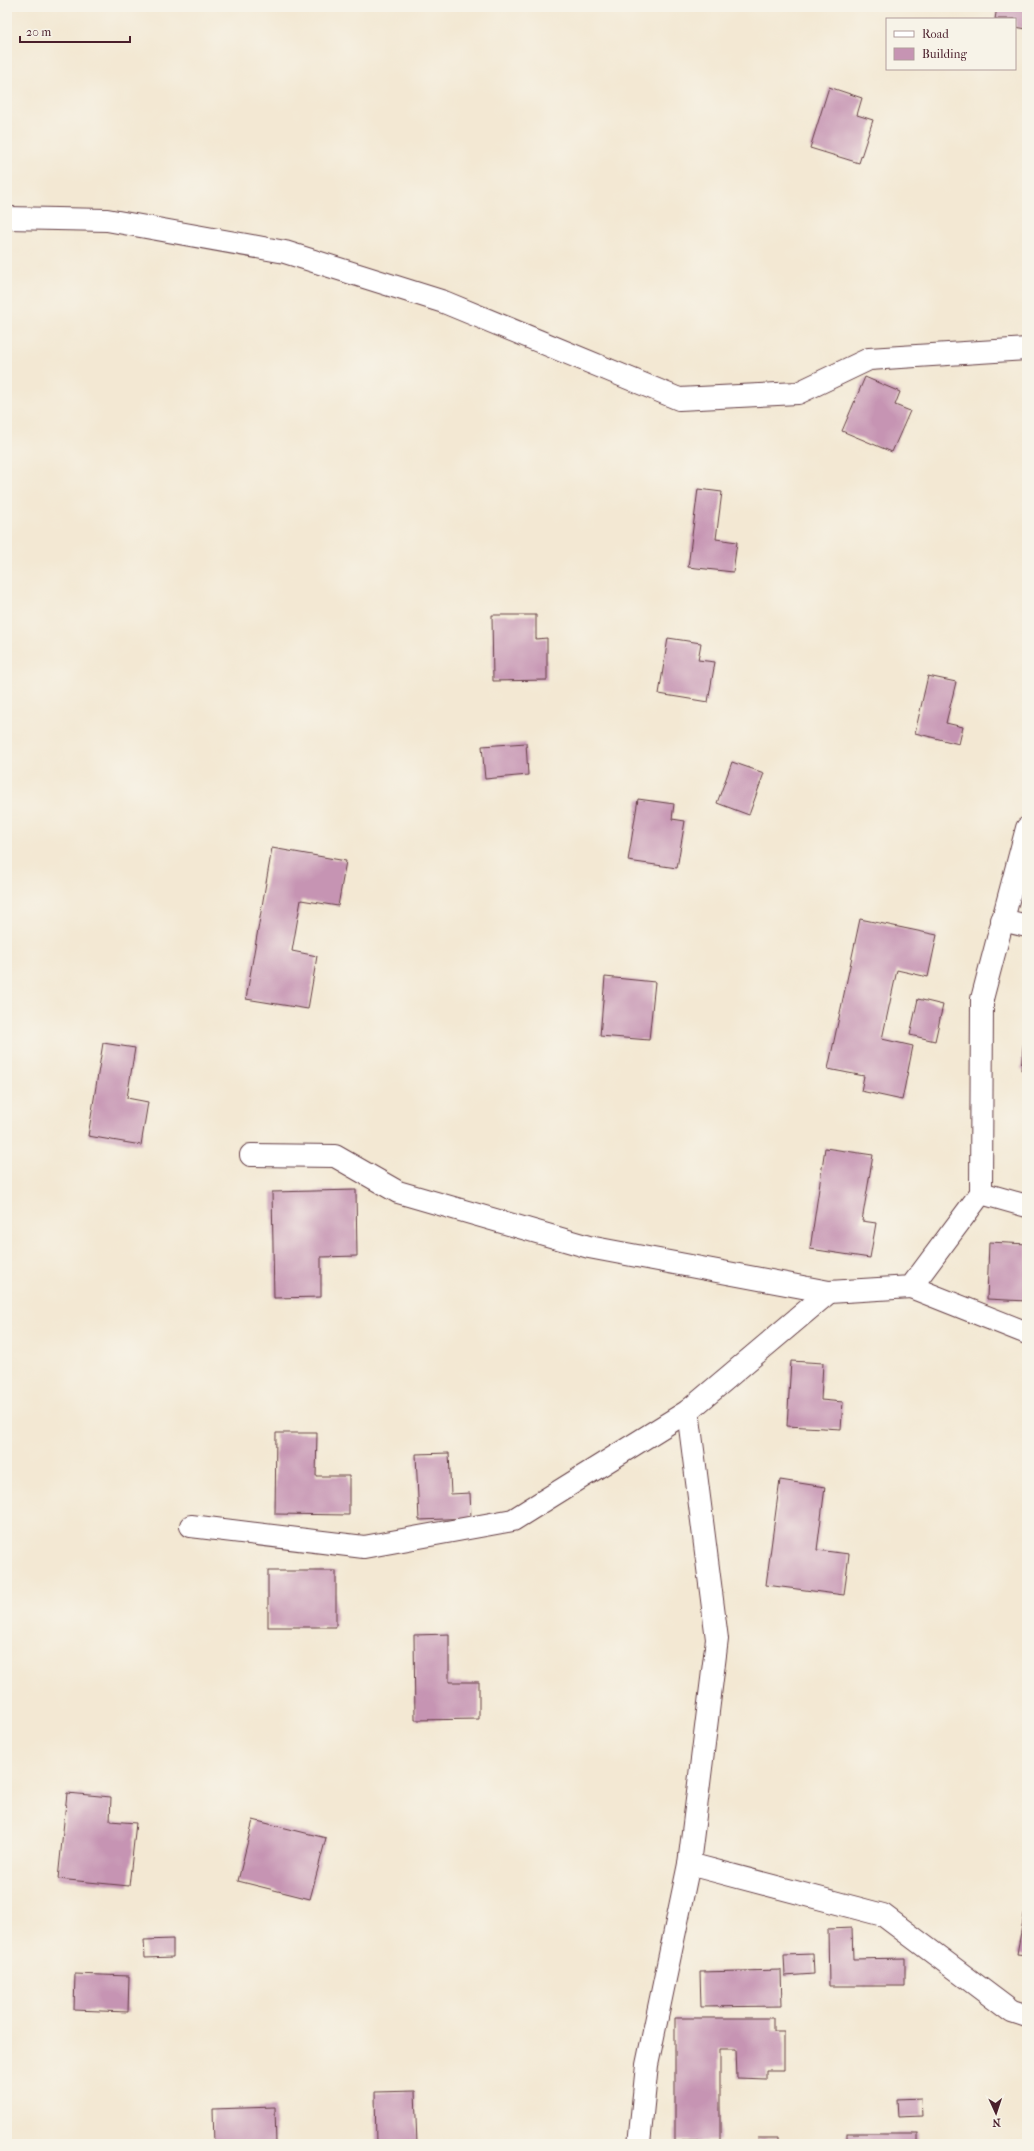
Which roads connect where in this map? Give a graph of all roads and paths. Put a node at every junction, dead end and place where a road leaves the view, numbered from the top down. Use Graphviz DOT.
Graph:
graph roads {
  1 [pos="7,218"];
  2 [pos="1027,349"];
  3 [pos="1027,828"];
  4 [pos="1002,920"];
  5 [pos="1027,926"];
  6 [pos="251,1155"];
  7 [pos="981,1194"];
  8 [pos="1027,1206"];
  9 [pos="911,1287"];
  10 [pos="829,1292"];
  11 [pos="1027,1332"];
  12 [pos="688,1411"];
  13 [pos="191,1526"];
  14 [pos="689,1864"];
  15 [pos="1027,2017"];
  16 [pos="639,2144"];
  1 -- 2 [label="street"];
  3 -- 4 [label="street"];
  4 -- 5 [label="street"];
  4 -- 7 [label="street"];
  6 -- 10 [label="street"];
  7 -- 8 [label="street"];
  7 -- 9 [label="street"];
  9 -- 10 [label="street"];
  9 -- 11 [label="street"];
  10 -- 12 [label="street"];
  12 -- 13 [label="street"];
  12 -- 14 [label="street"];
  14 -- 15 [label="street"];
  14 -- 16 [label="street"];
}
